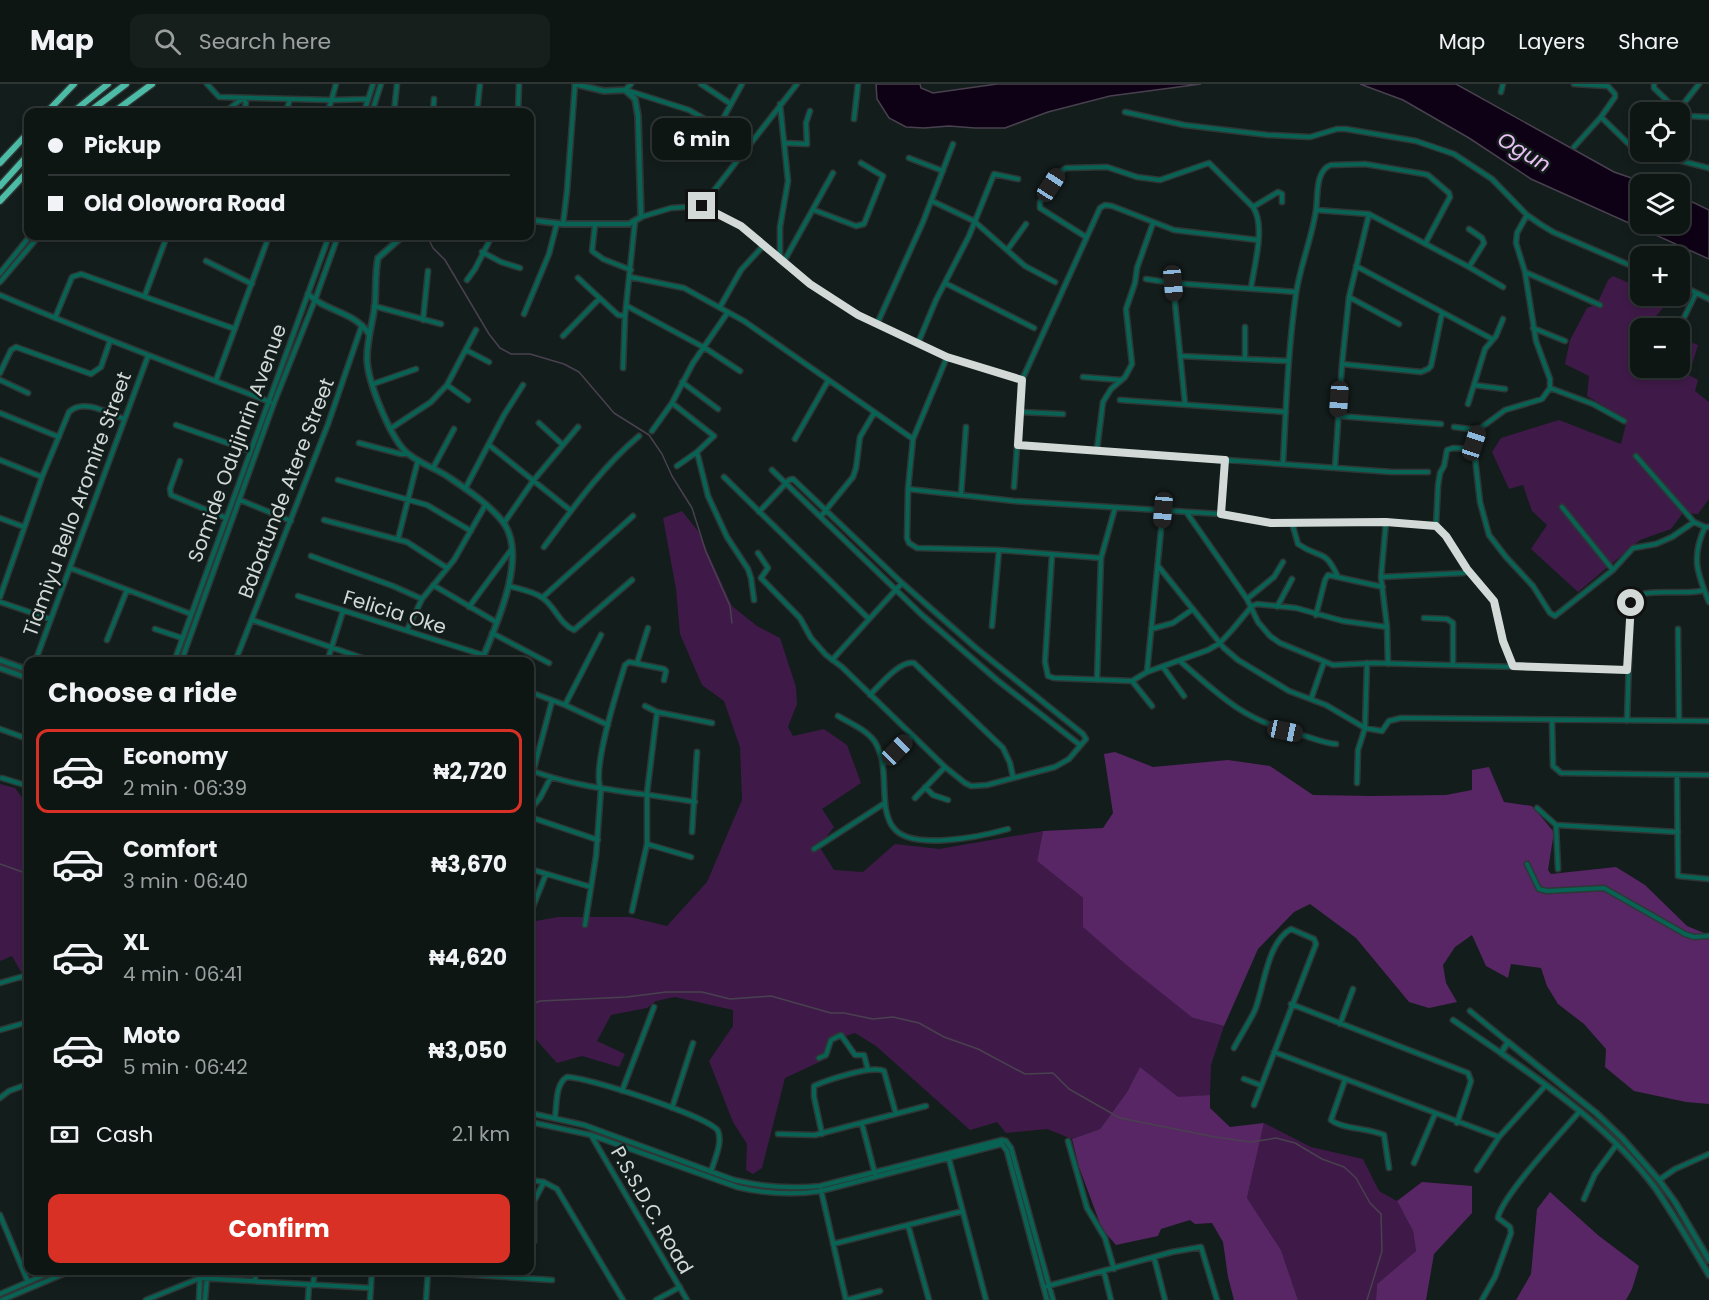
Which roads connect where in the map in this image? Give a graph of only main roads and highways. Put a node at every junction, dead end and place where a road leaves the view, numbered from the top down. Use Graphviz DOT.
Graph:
graph roads {
  1 [pos="74,84"];
  2 [pos="108,84"];
  3 [pos="126,84"];
  4 [pos="152,84"];
  5 [pos="51,108"];
  6 [pos="78,108"];
  7 [pos="94,108"];
  8 [pos="119,108"];
  9 [pos="24,137"];
  10 [pos="24,159"];
  11 [pos="0,163"];
  12 [pos="24,175"];
  13 [pos="0,186"];
  14 [pos="0,201"];
  1 -- 5 [label="highway"];
  2 -- 6 [label="highway"];
  3 -- 7 [label="highway"];
  4 -- 8 [label="highway"];
  9 -- 11 [label="highway"];
  10 -- 13 [label="highway"];
  12 -- 14 [label="highway"];
}
